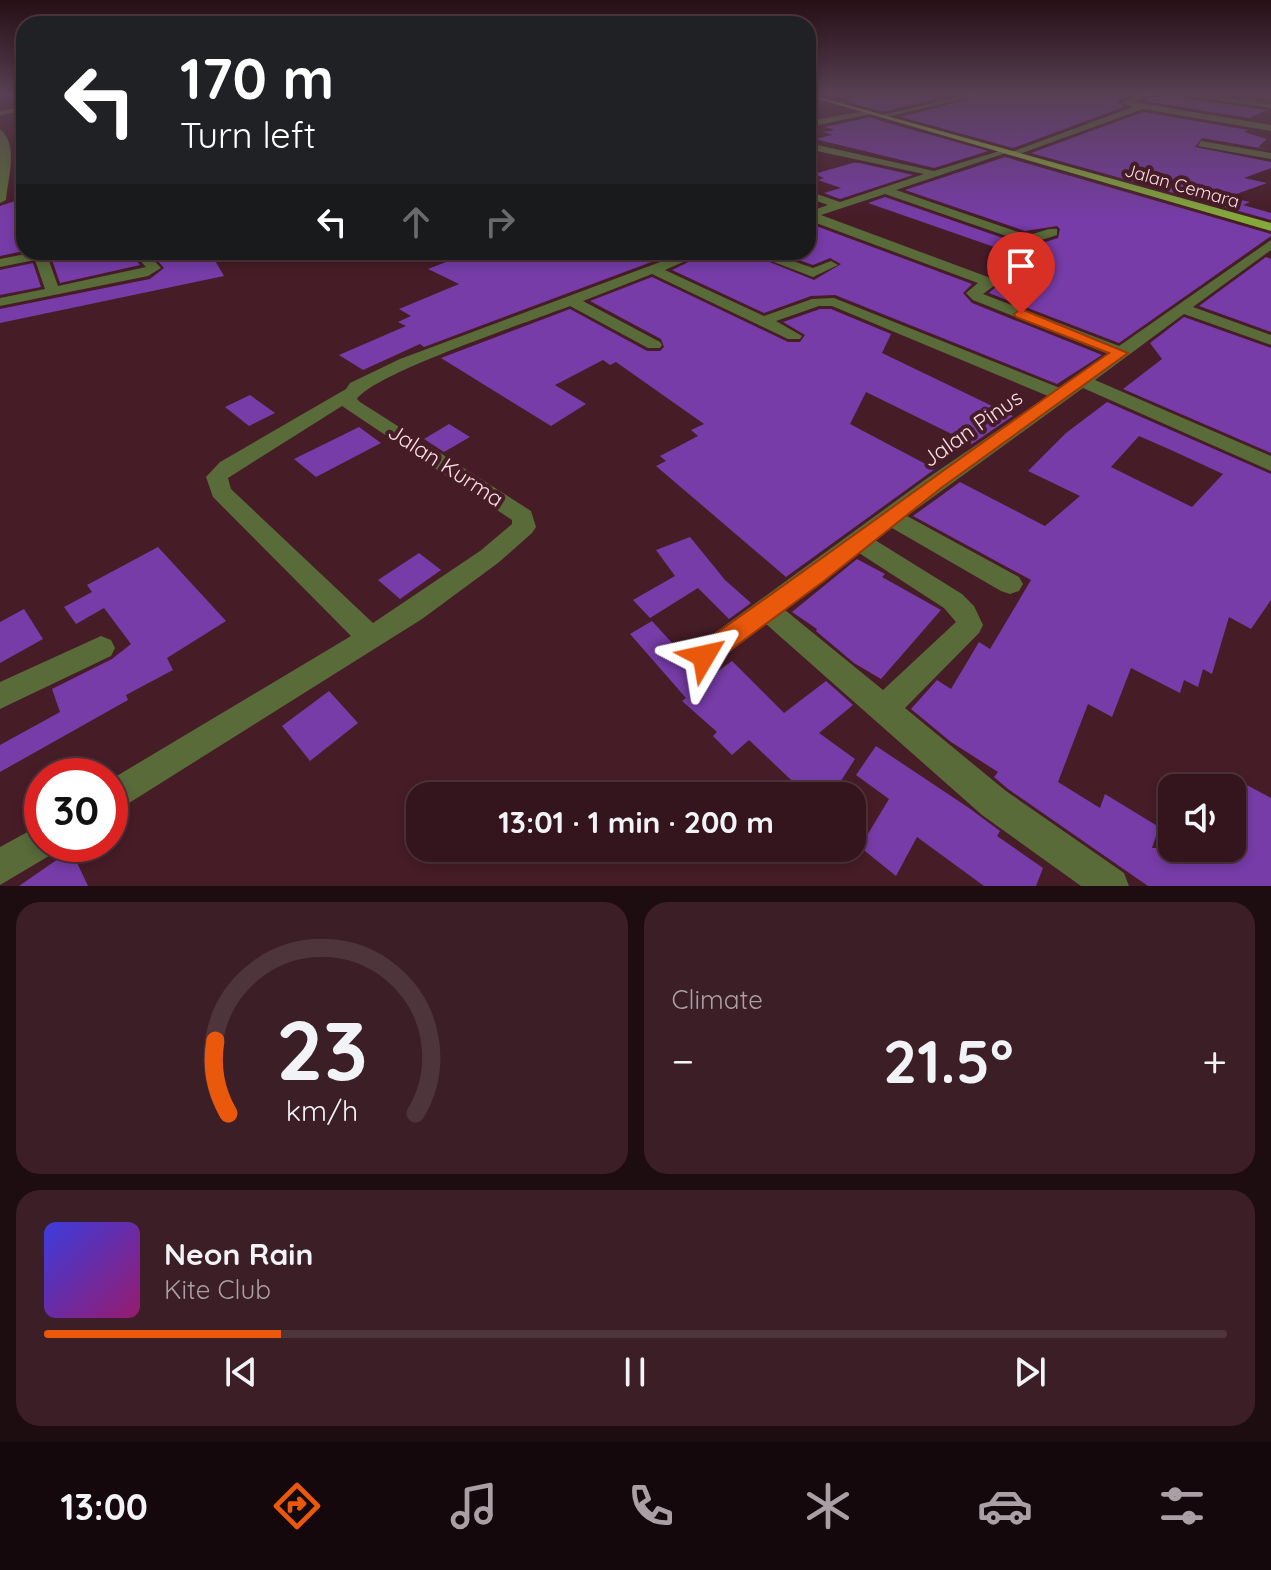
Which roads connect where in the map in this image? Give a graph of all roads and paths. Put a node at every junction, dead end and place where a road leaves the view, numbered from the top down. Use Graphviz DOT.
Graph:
graph roads {
  1 [pos="949,135"];
  2 [pos="1057,135"];
  3 [pos="1250,135"];
  4 [pos="1271,139"];
  5 [pos="5,144"];
  6 [pos="1201,144"];
  7 [pos="816,148"];
  8 [pos="1007,152"];
  9 [pos="1271,156"];
  10 [pos="931,173"];
  11 [pos="884,190"];
  12 [pos="816,197"];
  13 [pos="0,200"];
  14 [pos="838,205"];
  15 [pos="816,213"];
  16 [pos="816,219"];
  17 [pos="1271,227"];
  18 [pos="1053,232"];
  19 [pos="1271,244"];
  20 [pos="42,260"];
  21 [pos="146,260"];
  22 [pos="677,260"];
  23 [pos="777,260"];
  24 [pos="831,265"];
  25 [pos="652,269"];
  26 [pos="53,292"];
  27 [pos="570,300"];
  28 [pos="0,302"];
  29 [pos="1180,308"];
  30 [pos="763,321"];
  31 [pos="794,336"];
  32 [pos="1271,340"];
  33 [pos="654,345"];
  34 [pos="1121,353"];
  35 [pos="1082,381"];
  36 [pos="350,393"];
  37 [pos="1061,395"];
  38 [pos="1271,464"];
  39 [pos="891,517"];
  40 [pos="859,541"];
  41 [pos="1010,584"];
  42 [pos="767,610"];
  43 [pos="371,638"];
  44 [pos="101,648"];
  45 [pos="704,656"];
  46 [pos="0,696"];
  47 [pos="884,709"];
  48 [pos="128,788"];
  49 [pos="24,852"];
  50 [pos="0,867"];
  51 [pos="1111,886"];
  1 -- 8 [label="main road, Jalan Cemara"];
  2 -- 8 [label="street"];
  3 -- 4 [label="street"];
  5 -- 13 [label="street"];
  6 -- 9 [label="street"];
  7 -- 10 [label="street"];
  8 -- 10 [label="street"];
  8 -- 17 [label="main road, Jalan Cemara"];
  10 -- 11 [label="street"];
  11 -- 14 [label="street"];
  11 -- 18 [label="street"];
  12 -- 14 [label="street"];
  14 -- 15 [label="street"];
  16 -- 34 [label="street"];
  19 -- 29 [label="street, Jalan Pinus"];
  20 -- 26 [label="street"];
  21 -- 26 [label="street"];
  22 -- 25 [label="street"];
  23 -- 24 [label="street"];
  25 -- 27 [label="street"];
  25 -- 30 [label="street"];
  26 -- 28 [label="street"];
  27 -- 33 [label="street"];
  27 -- 36 [label="street"];
  29 -- 32 [label="street"];
  29 -- 34 [label="street, Jalan Pinus"];
  30 -- 31 [label="street"];
  30 -- 37 [label="street"];
  34 -- 35 [label="street, Jalan Pinus"];
  35 -- 37 [label="street, Jalan Pinus"];
  35 -- 38 [label="street"];
  36 -- 43 [label="street"];
  36 -- 43 [label="street, Jalan Kurma"];
  37 -- 39 [label="street, Jalan Pinus"];
  39 -- 40 [label="street, Jalan Pinus"];
  39 -- 41 [label="street"];
  40 -- 42 [label="street, Jalan Pinus"];
  40 -- 47 [label="street"];
  42 -- 45 [label="street, Jalan Pinus"];
  42 -- 47 [label="street"];
  43 -- 48 [label="street, Jalan Kurma"];
  44 -- 46 [label="street"];
  47 -- 51 [label="street"];
  49 -- 50 [label="street"];
}
